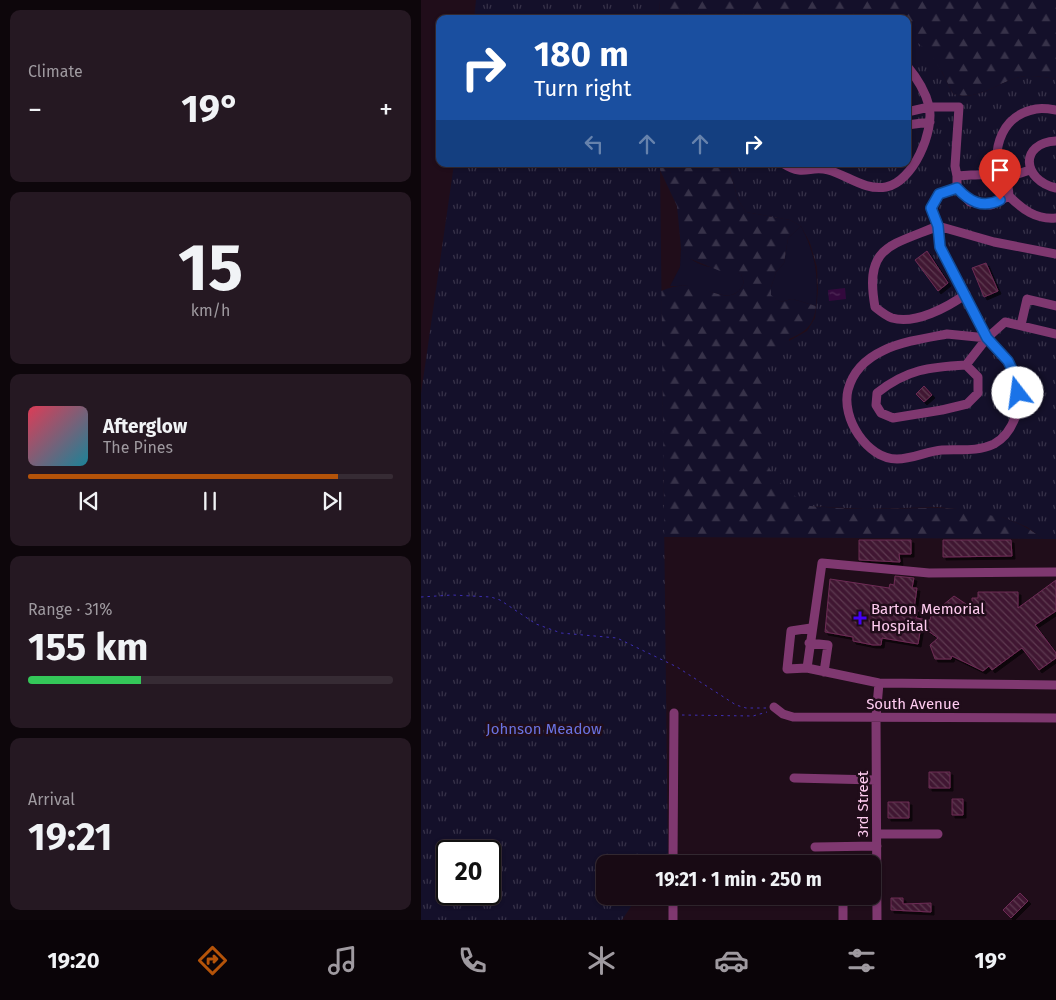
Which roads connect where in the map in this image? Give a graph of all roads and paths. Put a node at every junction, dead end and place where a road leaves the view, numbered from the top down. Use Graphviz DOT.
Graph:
graph roads {
  1 [pos="911,71"];
  2 [pos="929,107"];
  3 [pos="1056,110"];
  4 [pos="911,111"];
  5 [pos="930,122"];
  6 [pos="911,124"];
  7 [pos="1056,140"];
  8 [pos="791,167"];
  9 [pos="830,167"];
  10 [pos="826,169"];
  11 [pos="1030,170"];
  12 [pos="957,176"];
  13 [pos="1001,177"];
  14 [pos="957,188"];
  15 [pos="1056,188"];
  16 [pos="1009,196"];
  17 [pos="1056,218"];
  18 [pos="938,226"];
  19 [pos="1055,255"];
  20 [pos="966,294"];
  21 [pos="1056,306"];
  22 [pos="1021,325"];
  23 [pos="1056,334"];
  24 [pos="987,338"];
  25 [pos="966,365"];
  26 [pos="1056,572"];
  27 [pos="421,597"];
  28 [pos="811,628"];
  29 [pos="809,642"];
  30 [pos="807,668"];
  31 [pos="825,672"];
  32 [pos="879,683"];
  33 [pos="1056,685"];
  34 [pos="774,707"];
  35 [pos="674,713"];
  36 [pos="876,717"];
  37 [pos="1056,718"];
  38 [pos="794,778"];
  39 [pos="877,780"];
  40 [pos="877,834"];
  41 [pos="938,834"];
  42 [pos="815,846"];
  43 [pos="877,846"];
  44 [pos="673,855"];
  45 [pos="877,855"];
  46 [pos="673,905"];
  47 [pos="843,905"];
  48 [pos="876,905"];
  49 [pos="673,920"];
  50 [pos="843,920"];
  51 [pos="877,920"];
  1 -- 2 [label="street"];
  2 -- 4 [label="street"];
  2 -- 5 [label="street"];
  2 -- 12 [label="street"];
  3 -- 13 [label="street"];
  5 -- 6 [label="street"];
  5 -- 10 [label="street"];
  7 -- 11 [label="street"];
  8 -- 10 [label="street"];
  9 -- 10 [label="street"];
  11 -- 13 [label="street"];
  11 -- 15 [label="street"];
  12 -- 13 [label="street"];
  12 -- 14 [label="street"];
  13 -- 16 [label="street"];
  14 -- 16 [label="street"];
  14 -- 18 [label="street"];
  16 -- 17 [label="street"];
  18 -- 19 [label="street"];
  18 -- 20 [label="street"];
  18 -- 20 [label="street"];
  20 -- 24 [label="street"];
  21 -- 22 [label="street"];
  22 -- 23 [label="street"];
  22 -- 24 [label="street"];
  24 -- 24 [label="street"];
  24 -- 25 [label="street"];
  25 -- 25 [label="street"];
  26 -- 28 [label="street"];
  27 -- 34 [label="path"];
  28 -- 29 [label="street"];
  28 -- 30 [label="street"];
  29 -- 30 [label="street"];
  29 -- 31 [label="street"];
  30 -- 31 [label="street"];
  31 -- 32 [label="street"];
  32 -- 33 [label="street"];
  32 -- 36 [label="street, 3rd Street"];
  34 -- 35 [label="path"];
  34 -- 36 [label="street, South Avenue"];
  35 -- 44 [label="street"];
  36 -- 37 [label="street, South Avenue"];
  36 -- 39 [label="street, 3rd Street"];
  38 -- 39 [label="street"];
  39 -- 40 [label="street, 3rd Street"];
  40 -- 41 [label="street"];
  40 -- 43 [label="street, 3rd Street"];
  42 -- 43 [label="street"];
  43 -- 45 [label="street, 3rd Street"];
  46 -- 49 [label="street"];
  47 -- 50 [label="street"];
  48 -- 51 [label="street, 3rd Street"];
}
